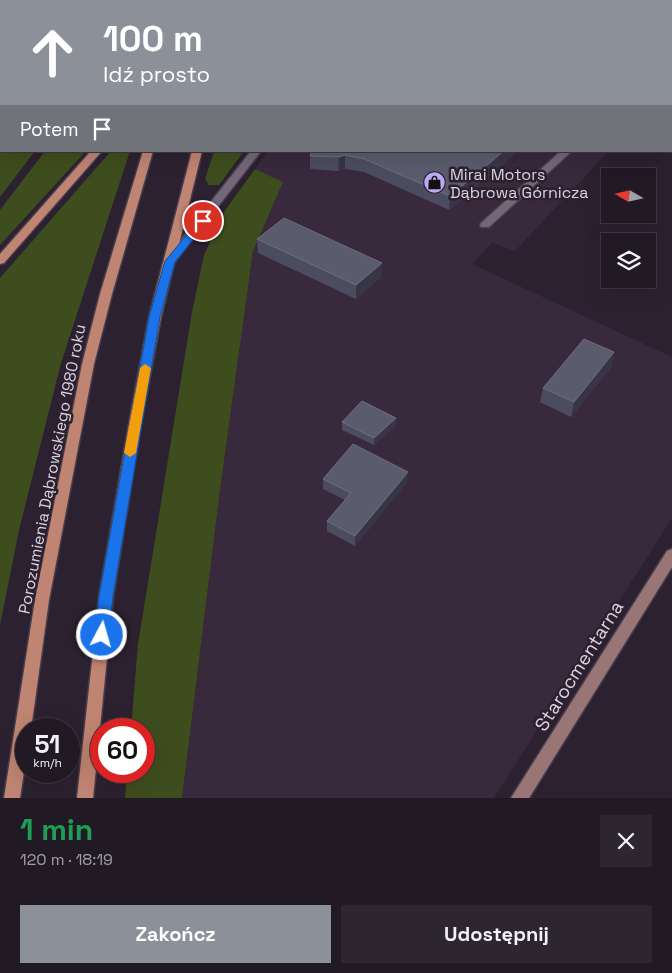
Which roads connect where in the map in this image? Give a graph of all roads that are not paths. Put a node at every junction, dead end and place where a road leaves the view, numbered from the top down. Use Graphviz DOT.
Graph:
graph roads {
  1 [pos="96,152"];
  2 [pos="148,152"];
  3 [pos="197,152"];
  4 [pos="255,152"];
  5 [pos="566,152"];
  6 [pos="485,225"];
  7 [pos="0,260"];
  8 [pos="170,261"];
  9 [pos="672,555"];
  10 [pos="12,798"];
  11 [pos="85,798"];
  12 [pos="519,798"];
  1 -- 7 [label="main road"];
  2 -- 10 [label="main road, Porozumienia Dąbrowskiego 1980 roku"];
  3 -- 8 [label="main road"];
  4 -- 8 [label="lane"];
  5 -- 6 [label="lane"];
  8 -- 11 [label="main road"];
  9 -- 12 [label="street, Starocmentarna"];
}
